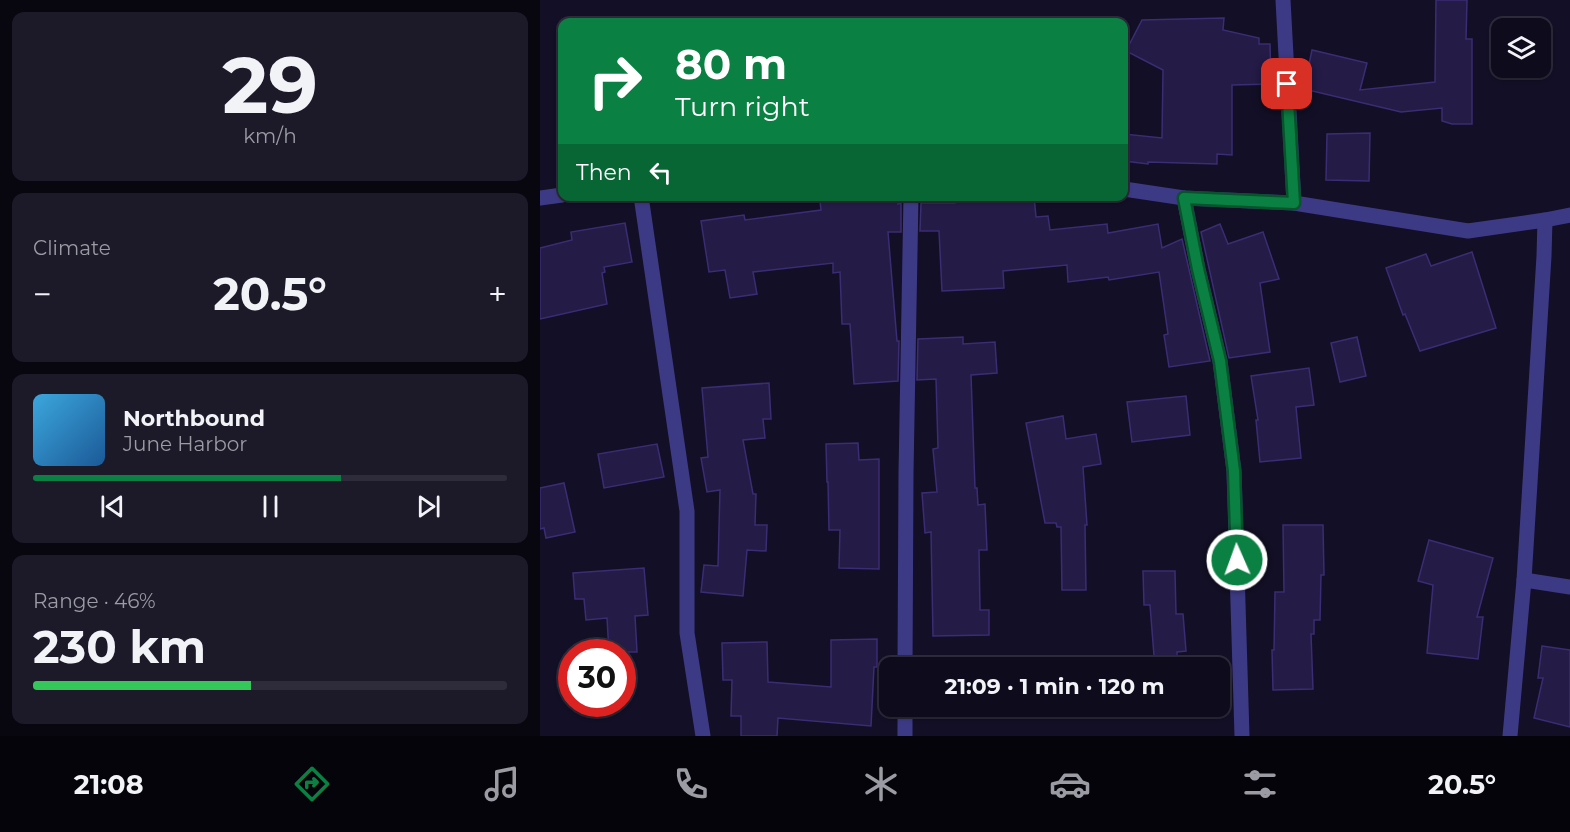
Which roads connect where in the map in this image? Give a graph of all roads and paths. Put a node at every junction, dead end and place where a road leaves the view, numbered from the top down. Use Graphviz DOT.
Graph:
graph roads {
  1 [pos="1283,0"];
  2 [pos="1128,190"];
  3 [pos="558,196"];
  4 [pos="540,198"];
  5 [pos="1184,198"];
  6 [pos="642,201"];
  7 [pos="911,201"];
  8 [pos="1294,203"];
  9 [pos="1570,215"];
  10 [pos="1545,220"];
  11 [pos="1524,580"];
  12 [pos="1570,587"];
  13 [pos="905,657"];
  14 [pos="905,717"];
  15 [pos="702,736"];
  16 [pos="904,736"];
  17 [pos="1242,736"];
  18 [pos="1510,736"];
  1 -- 8 [label="street"];
  2 -- 5 [label="street"];
  3 -- 4 [label="street"];
  5 -- 8 [label="street"];
  5 -- 17 [label="street"];
  6 -- 15 [label="street"];
  7 -- 13 [label="street"];
  8 -- 10 [label="street"];
  9 -- 10 [label="street"];
  10 -- 11 [label="street"];
  11 -- 12 [label="street"];
  11 -- 18 [label="street"];
  14 -- 16 [label="street"];
}
